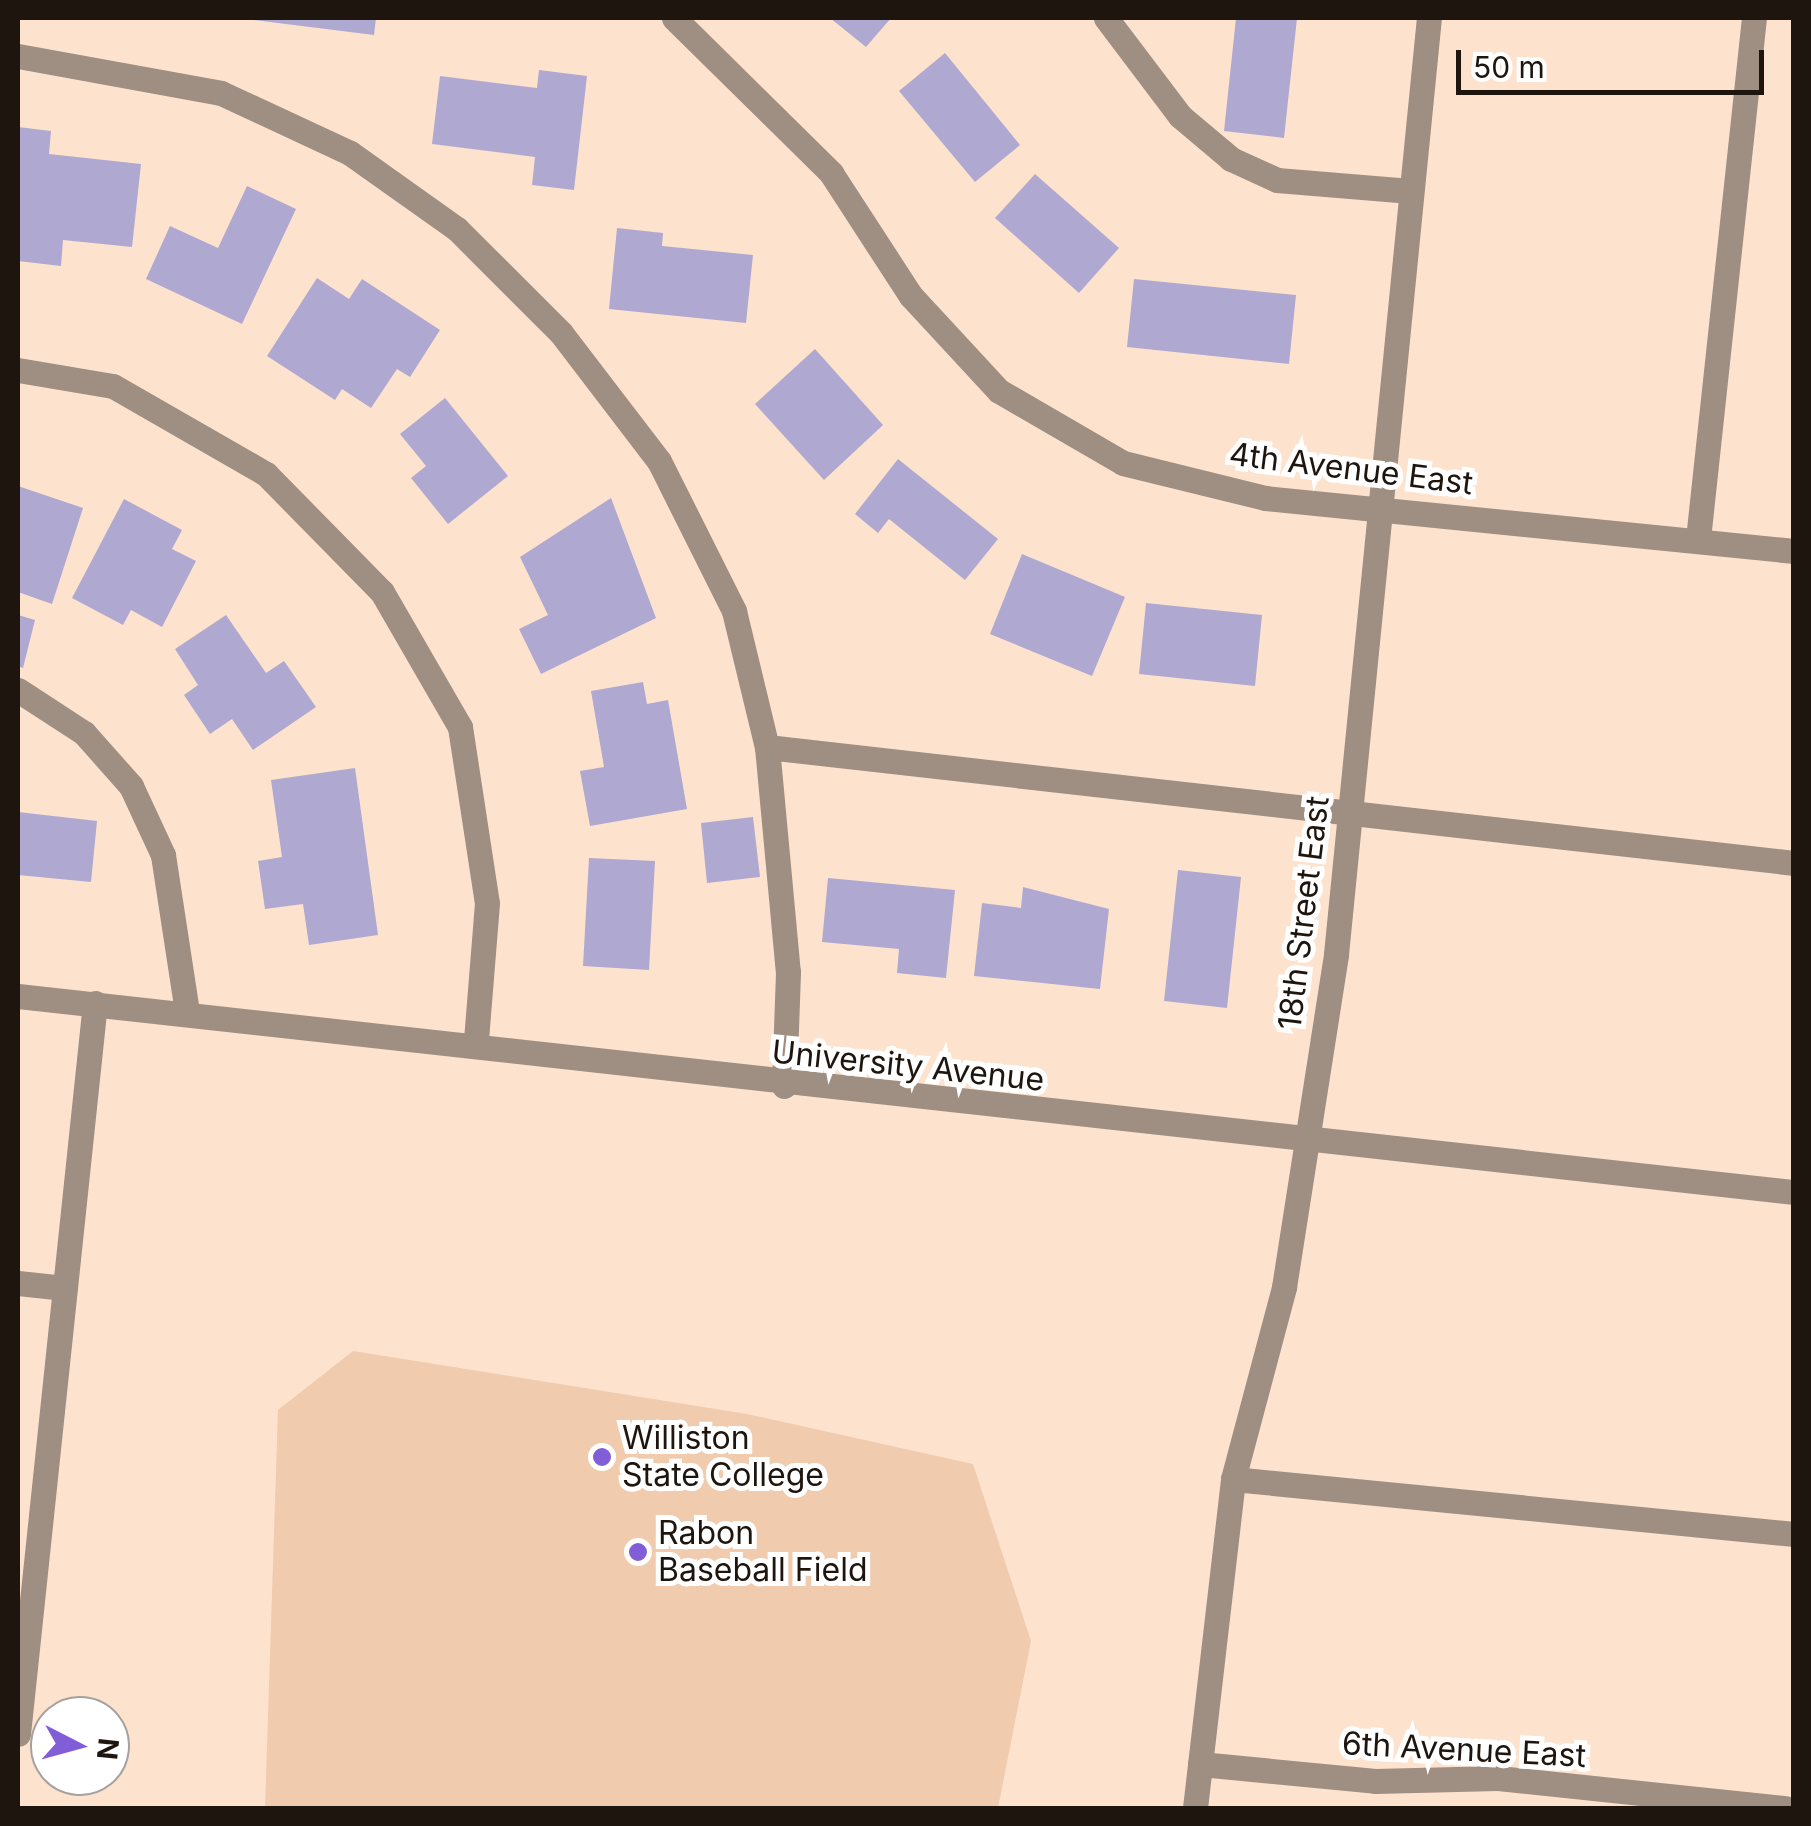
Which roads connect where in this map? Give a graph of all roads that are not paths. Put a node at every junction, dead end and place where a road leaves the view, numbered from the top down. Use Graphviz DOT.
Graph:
graph roads {
  1 [pos="674,18"];
  2 [pos="1106,18"];
  3 [pos="1429,18"];
  4 [pos="1754,18"];
  5 [pos="18,56"];
  6 [pos="1411,191"];
  7 [pos="18,370"];
  8 [pos="1380,509"];
  9 [pos="1698,539"];
  10 [pos="1794,551"];
  11 [pos="18,690"];
  12 [pos="768,747"];
  13 [pos="1350,813"];
  14 [pos="1794,864"];
  15 [pos="18,996"];
  16 [pos="95,1003"];
  17 [pos="188,1011"];
  18 [pos="476,1042"];
  19 [pos="784,1086"];
  20 [pos="1306,1141"];
  21 [pos="1794,1192"];
  22 [pos="18,1283"];
  23 [pos="65,1288"];
  24 [pos="1233,1479"];
  25 [pos="1794,1534"];
  26 [pos="18,1734"];
  27 [pos="1200,1764"];
  28 [pos="1195,1808"];
  29 [pos="1785,1808"];
  1 -- 8 [label="street, 4th Avenue East"];
  2 -- 6 [label="street"];
  3 -- 6 [label="street, 18th Street East"];
  4 -- 9 [label="street"];
  5 -- 12 [label="street"];
  6 -- 8 [label="street, 18th Street East"];
  7 -- 18 [label="street"];
  8 -- 9 [label="street, 4th Avenue East"];
  8 -- 13 [label="street, 18th Street East"];
  9 -- 10 [label="street, 4th Avenue East"];
  11 -- 17 [label="street"];
  12 -- 13 [label="street"];
  12 -- 19 [label="street"];
  13 -- 14 [label="street"];
  13 -- 20 [label="street, 18th Street East"];
  15 -- 16 [label="street, University Avenue"];
  16 -- 17 [label="street, University Avenue"];
  16 -- 23 [label="street"];
  17 -- 18 [label="street, University Avenue"];
  18 -- 19 [label="street, University Avenue"];
  19 -- 20 [label="street, University Avenue"];
  20 -- 21 [label="street, University Avenue"];
  20 -- 24 [label="street, 18th Street East"];
  22 -- 23 [label="street"];
  23 -- 26 [label="street"];
  24 -- 25 [label="street"];
  24 -- 27 [label="street, 18th Street East"];
  27 -- 28 [label="street, 18th Street East"];
  27 -- 29 [label="street, 6th Avenue East"];
}
